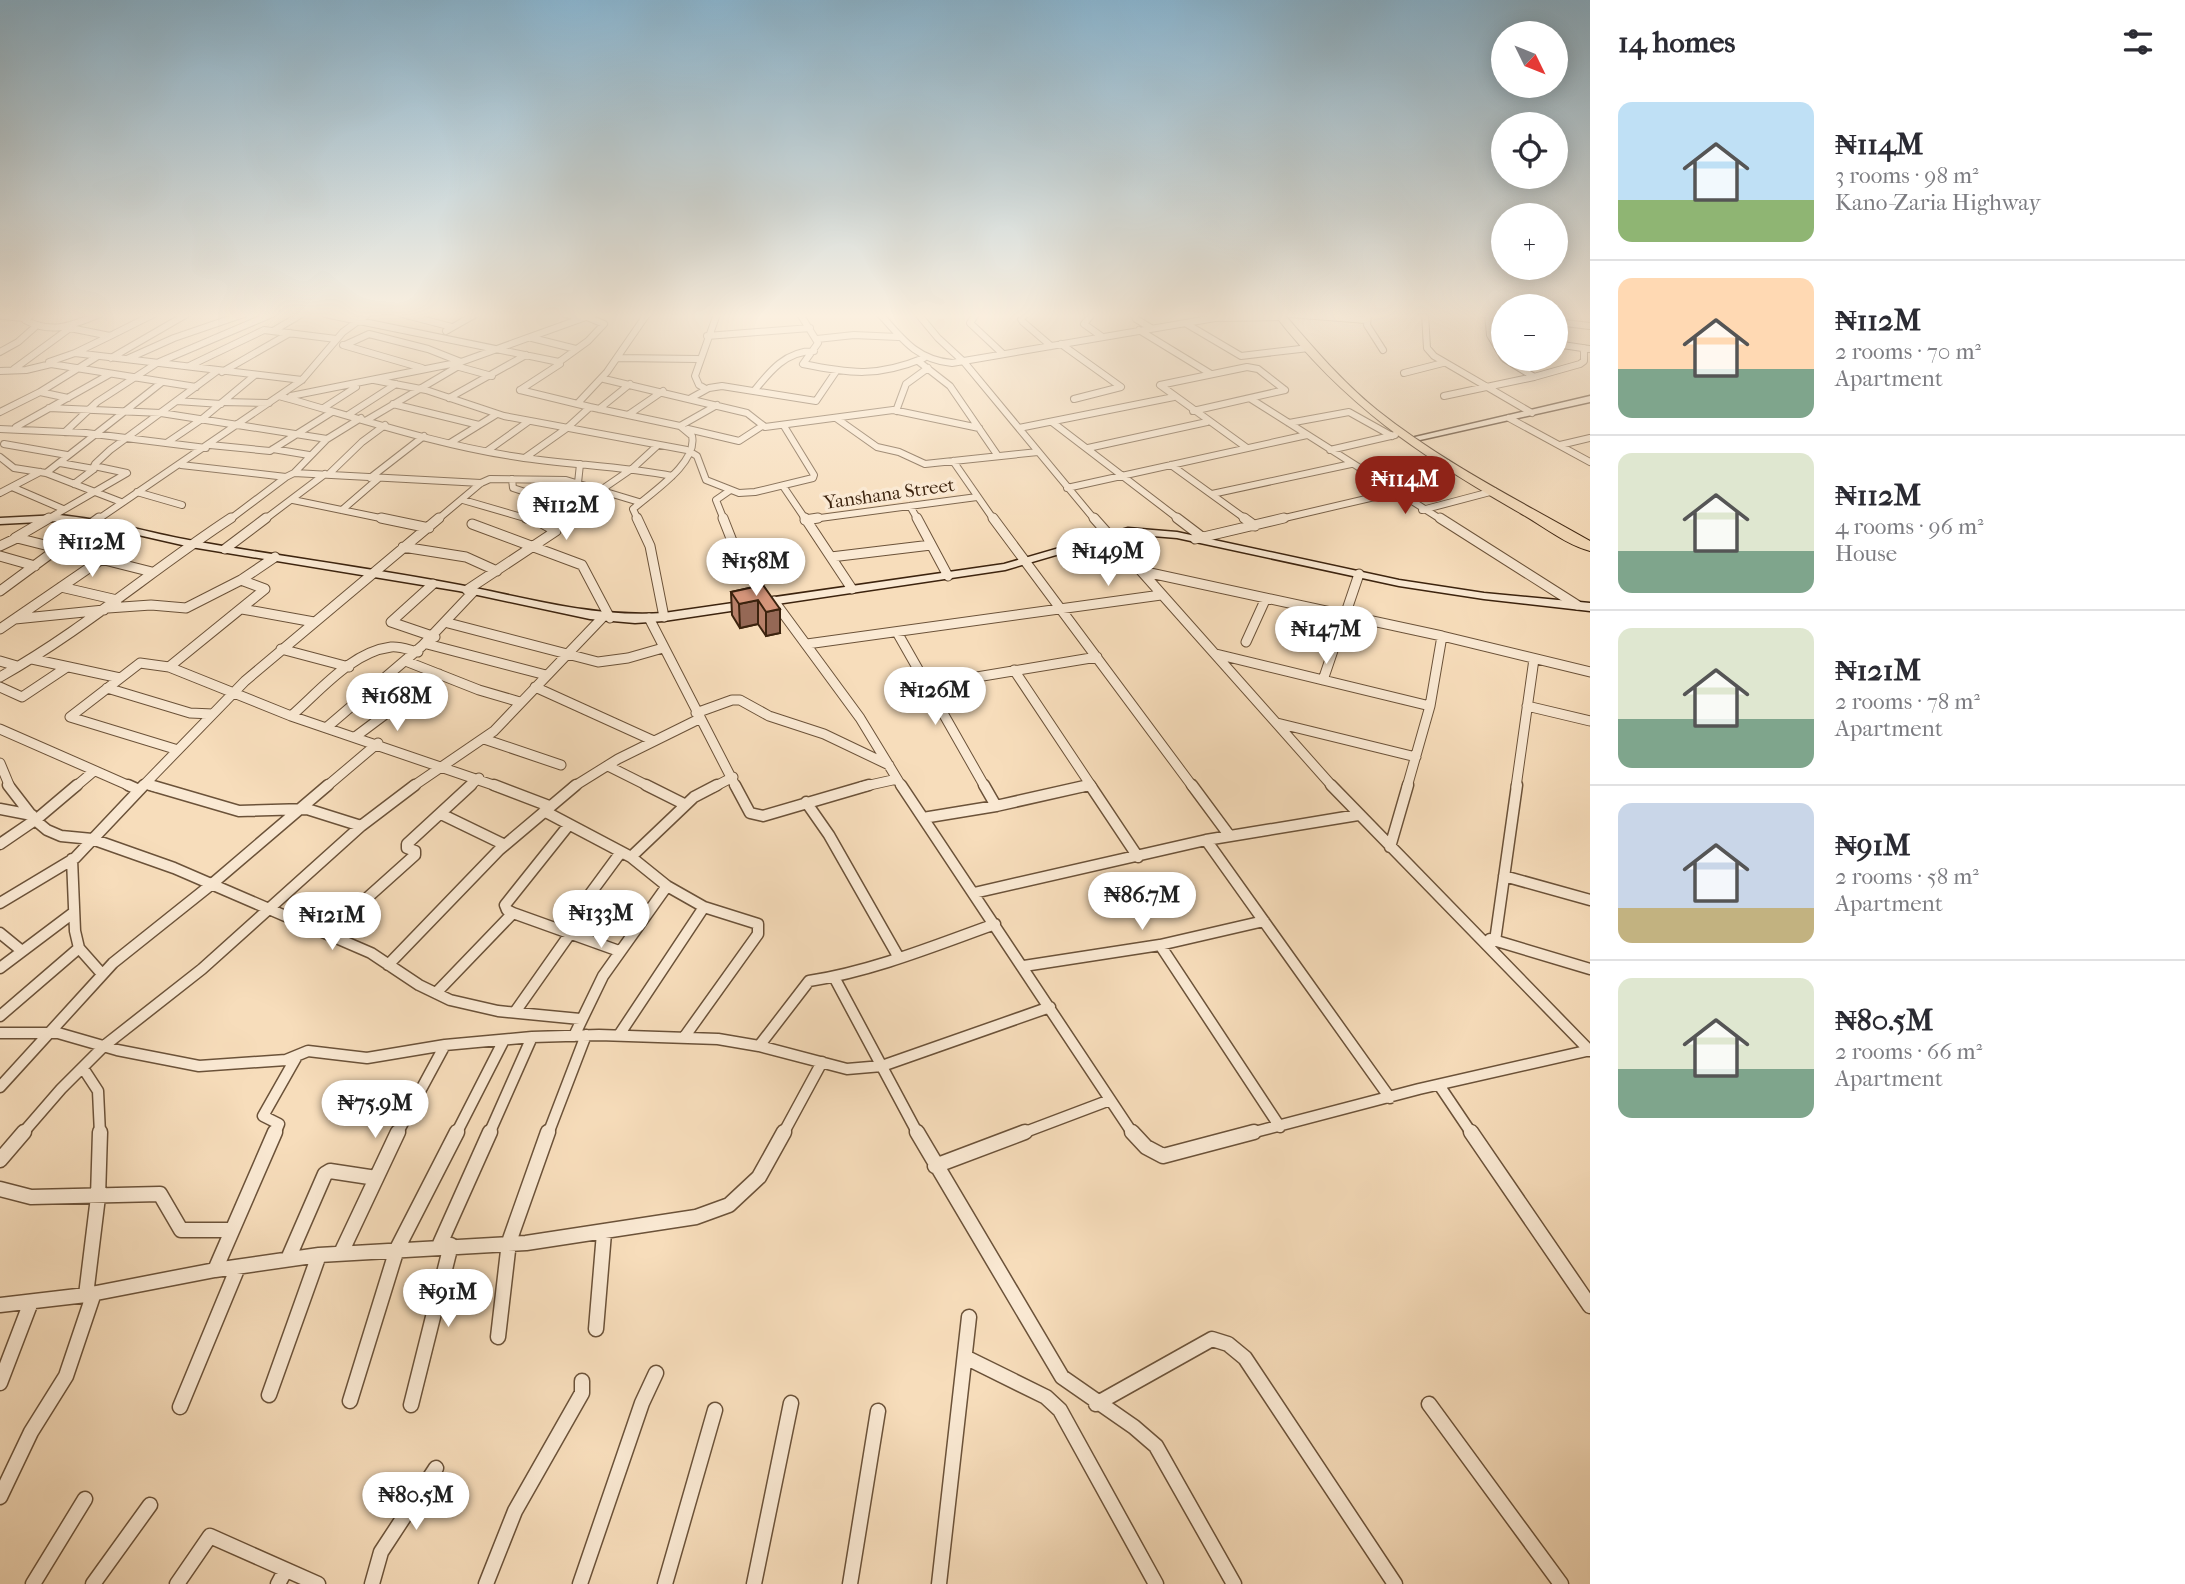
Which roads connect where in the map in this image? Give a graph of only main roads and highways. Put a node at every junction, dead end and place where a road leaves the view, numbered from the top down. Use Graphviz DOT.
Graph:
graph roads {
  1 [pos="1346,388"];
  2 [pos="1356,388"];
  3 [pos="1590,536"];
  4 [pos="1590,547"];
  1 -- 4 [label="highway"];
  2 -- 3 [label="highway"];
}
